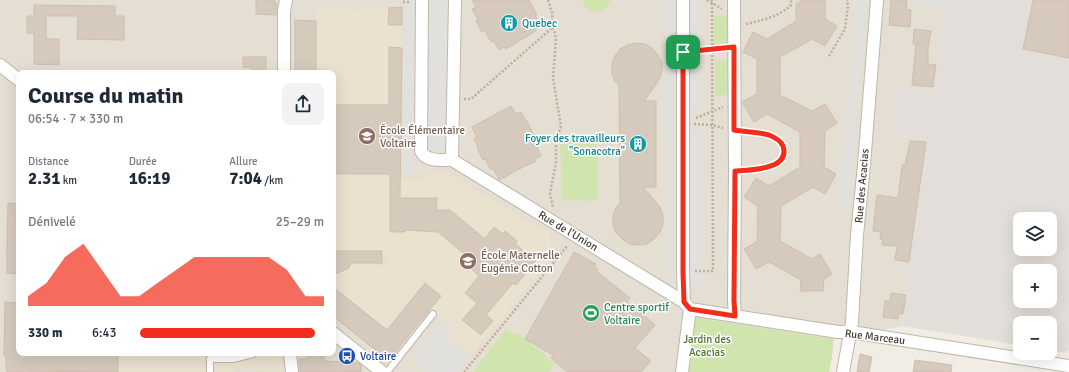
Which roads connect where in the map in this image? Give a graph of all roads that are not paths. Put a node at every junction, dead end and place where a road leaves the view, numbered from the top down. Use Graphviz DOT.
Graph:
graph roads {
  1 [pos="286,0"];
  2 [pos="422,0"];
  3 [pos="455,0"];
  4 [pos="683,0"];
  5 [pos="734,0"];
  6 [pos="877,0"];
  7 [pos="0,65"];
  8 [pos="284,70"];
  9 [pos="16,78"];
  10 [pos="452,160"];
  11 [pos="687,305"];
  12 [pos="434,314"];
  13 [pos="735,316"];
  14 [pos="851,332"];
  15 [pos="336,335"];
  16 [pos="245,356"];
  17 [pos="290,356"];
  18 [pos="1069,366"];
  19 [pos="210,372"];
  20 [pos="292,372"];
  21 [pos="382,372"];
  22 [pos="387,372"];
  23 [pos="682,372"];
  24 [pos="843,372"];
  1 -- 8 [label="street"];
  2 -- 10 [label="street, Rue de l'Union"];
  3 -- 10 [label="street"];
  4 -- 11 [label="street"];
  5 -- 13 [label="street"];
  6 -- 14 [label="street, Rue des Acacias"];
  7 -- 9 [label="street"];
  10 -- 11 [label="street, Rue de l'Union"];
  11 -- 13 [label="street, Rue Marceau"];
  11 -- 23 [label="street"];
  12 -- 22 [label="lane"];
  13 -- 14 [label="street, Rue Marceau"];
  14 -- 18 [label="street, Rue Marceau"];
  14 -- 24 [label="street, Rue des Acacias"];
  15 -- 21 [label="street"];
  16 -- 19 [label="lane"];
  17 -- 20 [label="street"];
}
